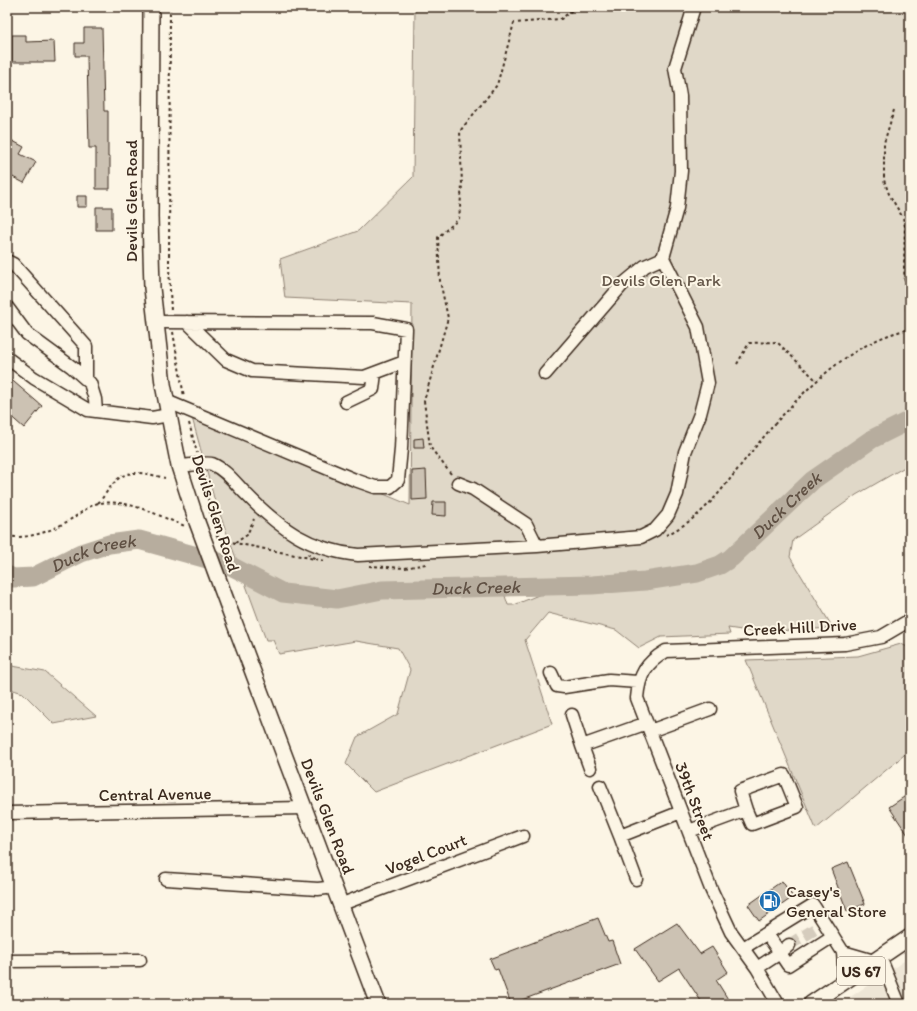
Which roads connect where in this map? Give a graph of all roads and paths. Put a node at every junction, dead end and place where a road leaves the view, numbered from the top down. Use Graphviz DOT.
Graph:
graph roads {
  1 [pos="151,7"];
  2 [pos="170,7"];
  3 [pos="576,7"];
  4 [pos="694,7"];
  5 [pos="894,110"];
  6 [pos="663,258"];
  7 [pos="7,261"];
  8 [pos="7,307"];
  9 [pos="910,309"];
  10 [pos="906,311"];
  11 [pos="155,322"];
  12 [pos="172,322"];
  13 [pos="187,322"];
  14 [pos="908,329"];
  15 [pos="7,358"];
  16 [pos="404,362"];
  17 [pos="737,364"];
  18 [pos="375,373"];
  19 [pos="545,374"];
  20 [pos="86,379"];
  21 [pos="816,380"];
  22 [pos="346,402"];
  23 [pos="168,408"];
  24 [pos="186,409"];
  25 [pos="96,411"];
  26 [pos="201,464"];
  27 [pos="179,466"];
  28 [pos="165,478"];
  29 [pos="458,483"];
  30 [pos="98,503"];
  31 [pos="254,519"];
  32 [pos="213,526"];
  33 [pos="235,543"];
  34 [pos="537,546"];
  35 [pos="910,620"];
  36 [pos="551,673"];
  37 [pos="638,682"];
  38 [pos="710,709"];
  39 [pos="572,715"];
  40 [pos="648,727"];
  41 [pos="582,746"];
  42 [pos="590,768"];
  43 [pos="600,786"];
  44 [pos="304,808"];
  45 [pos="746,810"];
  46 [pos="681,812"];
  47 [pos="7,813"];
  48 [pos="689,831"];
  49 [pos="523,836"];
  50 [pos="620,836"];
  51 [pos="166,878"];
  52 [pos="636,879"];
  53 [pos="335,887"];
  54 [pos="342,904"];
  55 [pos="767,934"];
  56 [pos="833,936"];
  57 [pos="910,937"];
  58 [pos="743,948"];
  59 [pos="784,949"];
  60 [pos="843,952"];
  61 [pos="140,960"];
  62 [pos="877,960"];
  63 [pos="7,961"];
  64 [pos="757,968"];
  65 [pos="845,981"];
  66 [pos="378,1004"];
  67 [pos="778,1004"];
  68 [pos="811,1004"];
  69 [pos="899,1004"];
  1 -- 11 [label="main road, Devils Glen Road"];
  2 -- 12 [label="path"];
  3 -- 29 [label="path"];
  4 -- 6 [label="street"];
  5 -- 10 [label="path"];
  6 -- 19 [label="street"];
  6 -- 34 [label="street"];
  7 -- 20 [label="street"];
  8 -- 20 [label="street"];
  9 -- 10 [label="path"];
  10 -- 14 [label="path"];
  11 -- 12 [label="street"];
  11 -- 23 [label="main road, Devils Glen Road"];
  12 -- 13 [label="street"];
  12 -- 24 [label="path"];
  13 -- 16 [label="street"];
  13 -- 18 [label="street"];
  15 -- 25 [label="street"];
  16 -- 18 [label="street"];
  16 -- 24 [label="street"];
  17 -- 21 [label="path"];
  18 -- 22 [label="street"];
  20 -- 25 [label="street"];
  23 -- 24 [label="street"];
  23 -- 25 [label="street"];
  23 -- 27 [label="main road, Devils Glen Road"];
  24 -- 26 [label="path"];
  26 -- 27 [label="street"];
  26 -- 32 [label="path"];
  26 -- 34 [label="street"];
  27 -- 44 [label="main road, Devils Glen Road, bridge"];
  28 -- 30 [label="path"];
  29 -- 34 [label="street"];
  31 -- 33 [label="path"];
  35 -- 37 [label="street, Creek Hill Drive"];
  36 -- 37 [label="street"];
  37 -- 40 [label="street, 39th Street"];
  38 -- 40 [label="street"];
  39 -- 41 [label="street"];
  40 -- 41 [label="street"];
  40 -- 46 [label="street, 39th Street"];
  41 -- 42 [label="street"];
  43 -- 50 [label="street"];
  44 -- 47 [label="street, Central Avenue"];
  44 -- 53 [label="main road, Devils Glen Road"];
  45 -- 45 [label="street"];
  45 -- 48 [label="street"];
  46 -- 48 [label="street, 39th Street"];
  46 -- 50 [label="street"];
  48 -- 58 [label="street, 39th Street"];
  49 -- 54 [label="street, Vogel Court"];
  50 -- 52 [label="street"];
  51 -- 53 [label="street"];
  53 -- 54 [label="main road, Devils Glen Road"];
  54 -- 66 [label="main road, Devils Glen Road"];
  55 -- 56 [label="street"];
  55 -- 58 [label="street"];
  55 -- 59 [label="street"];
  56 -- 59 [label="street"];
  56 -- 60 [label="street"];
  57 -- 62 [label="main road, US 67"];
  58 -- 64 [label="street, 39th Street"];
  59 -- 64 [label="street"];
  60 -- 62 [label="street"];
  60 -- 65 [label="street"];
  61 -- 63 [label="street"];
  62 -- 65 [label="main road, US 67"];
  62 -- 69 [label="street"];
  64 -- 67 [label="street, 39th Street"];
  65 -- 68 [label="main road, US 67"];
}
